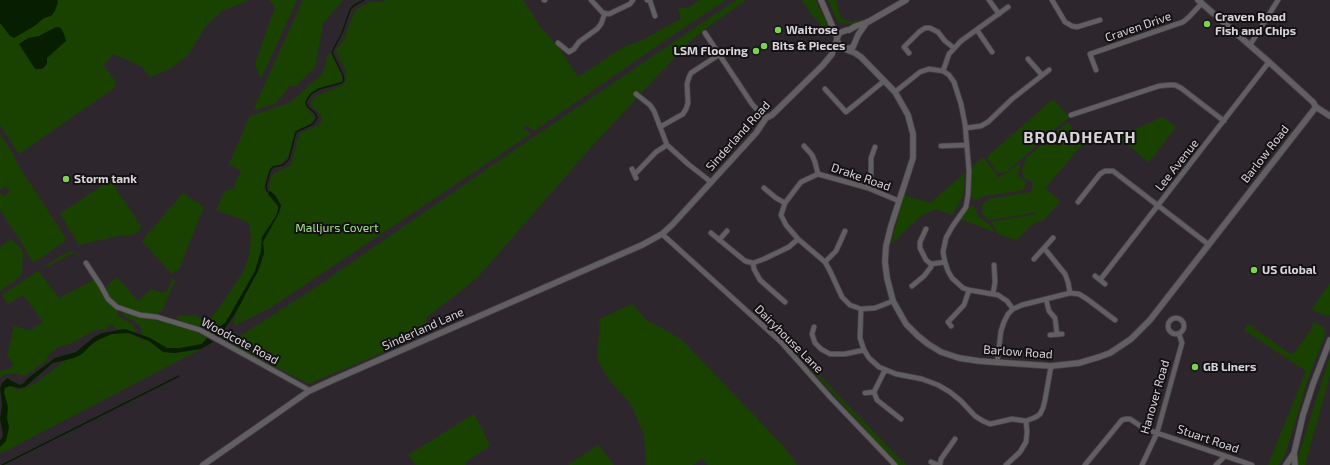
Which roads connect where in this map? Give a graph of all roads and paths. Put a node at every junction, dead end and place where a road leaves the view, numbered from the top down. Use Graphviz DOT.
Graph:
graph roads {
  1 [pos="591,0"];
  2 [pos="633,0"];
  3 [pos="647,0"];
  4 [pos="822,0"];
  5 [pos="906,0"];
  6 [pos="989,0"];
  7 [pos="1052,0"];
  8 [pos="1278,0"];
  9 [pos="1200,2"];
  10 [pos="1008,8"];
  11 [pos="605,14"];
  12 [pos="1000,14"];
  13 [pos="655,16"];
  14 [pos="830,19"];
  15 [pos="1100,20"];
  16 [pos="868,22"];
  17 [pos="848,30"];
  18 [pos="977,30"];
  19 [pos="705,33"];
  20 [pos="837,39"];
  21 [pos="856,40"];
  22 [pos="558,43"];
  23 [pos="1250,45"];
  24 [pos="954,48"];
  25 [pos="845,49"];
  26 [pos="992,52"];
  27 [pos="909,53"];
  28 [pos="720,54"];
  29 [pos="832,54"];
  30 [pos="861,57"];
  31 [pos="1028,59"];
  32 [pos="1269,62"];
  33 [pos="1048,70"];
  34 [pos="1096,70"];
  35 [pos="943,71"];
  36 [pos="1042,75"];
  37 [pos="884,81"];
  38 [pos="825,89"];
  39 [pos="895,92"];
  40 [pos="636,94"];
  41 [pos="1316,107"];
  42 [pos="1071,115"];
  43 [pos="1330,116"];
  44 [pos="766,118"];
  45 [pos="1224,121"];
  46 [pos="660,127"];
  47 [pos="966,128"];
  48 [pos="667,145"];
  49 [pos="967,145"];
  50 [pos="804,146"];
  51 [pos="941,146"];
  52 [pos="875,147"];
  53 [pos="634,174"];
  54 [pos="818,174"];
  55 [pos="711,182"];
  56 [pos="764,188"];
  57 [pos="868,188"];
  58 [pos="899,201"];
  59 [pos="1078,202"];
  60 [pos="785,203"];
  61 [pos="1158,205"];
  62 [pos="926,230"];
  63 [pos="727,231"];
  64 [pos="845,231"];
  65 [pos="711,233"];
  66 [pos="662,234"];
  67 [pos="1053,238"];
  68 [pos="798,239"];
  69 [pos="719,240"];
  70 [pos="1208,244"];
  71 [pos="1044,248"];
  72 [pos="1034,258"];
  73 [pos="825,262"];
  74 [pos="944,262"];
  75 [pos="86,263"];
  76 [pos="754,263"];
  77 [pos="931,264"];
  78 [pos="994,265"];
  79 [pos="1096,276"];
  80 [pos="1100,280"];
  81 [pos="1105,284"];
  82 [pos="912,286"];
  83 [pos="969,290"];
  84 [pos="1070,293"];
  85 [pos="993,294"];
  86 [pos="1046,299"];
  87 [pos="893,301"];
  88 [pos="785,302"];
  89 [pos="861,309"];
  90 [pos="1013,309"];
  91 [pos="1115,320"];
  92 [pos="951,326"];
  93 [pos="814,327"];
  94 [pos="1179,334"];
  95 [pos="1050,335"];
  96 [pos="1330,340"];
  97 [pos="864,350"];
  98 [pos="997,363"];
  99 [pos="1051,366"];
  100 [pos="885,370"];
  101 [pos="308,391"];
  102 [pos="874,392"];
  103 [pos="865,393"];
  104 [pos="901,419"];
  105 [pos="1026,421"];
  106 [pos="1157,433"];
  107 [pos="955,439"];
  108 [pos="1294,453"];
  109 [pos="1225,456"];
  110 [pos="931,462"];
  111 [pos="1086,464"];
  112 [pos="203,465"];
  113 [pos="895,465"];
  114 [pos="939,465"];
  115 [pos="1006,465"];
  116 [pos="1142,465"];
  117 [pos="1216,465"];
  118 [pos="1252,465"];
  119 [pos="1286,465"];
  120 [pos="1295,465"];
  1 -- 11 [label="street"];
  2 -- 11 [label="street"];
  3 -- 13 [label="street"];
  4 -- 14 [label="street"];
  5 -- 16 [label="street, Sinderland Road"];
  6 -- 12 [label="street"];
  7 -- 15 [label="street"];
  8 -- 23 [label="street"];
  9 -- 23 [label="street"];
  9 -- 34 [label="street, Craven Drive"];
  10 -- 12 [label="street"];
  11 -- 22 [label="street"];
  12 -- 18 [label="street"];
  14 -- 17 [label="street"];
  14 -- 20 [label="street"];
  16 -- 17 [label="street, Sinderland Road"];
  16 -- 21 [label="street, Sinderland Road"];
  17 -- 20 [label="street, Sinderland Road"];
  17 -- 21 [label="street"];
  18 -- 24 [label="street"];
  18 -- 26 [label="street"];
  19 -- 28 [label="street"];
  20 -- 25 [label="street"];
  20 -- 29 [label="street, Sinderland Road"];
  21 -- 25 [label="street, Sinderland Road"];
  21 -- 30 [label="street, Barlow Road"];
  23 -- 32 [label="street"];
  24 -- 27 [label="street"];
  24 -- 35 [label="street"];
  25 -- 29 [label="street, Sinderland Road"];
  25 -- 30 [label="street, Barlow Road"];
  28 -- 44 [label="street"];
  28 -- 46 [label="street"];
  29 -- 44 [label="street, Sinderland Road"];
  30 -- 37 [label="street, Barlow Road"];
  31 -- 36 [label="street"];
  32 -- 41 [label="street"];
  32 -- 45 [label="street, Lee Avenue"];
  33 -- 36 [label="street"];
  35 -- 39 [label="street"];
  35 -- 47 [label="street"];
  36 -- 47 [label="street"];
  37 -- 38 [label="street"];
  37 -- 39 [label="street, Barlow Road"];
  39 -- 58 [label="street, Barlow Road"];
  40 -- 46 [label="street"];
  41 -- 43 [label="street"];
  41 -- 70 [label="street, Barlow Road"];
  42 -- 45 [label="street"];
  44 -- 55 [label="street, Sinderland Road"];
  45 -- 61 [label="street, Lee Avenue"];
  46 -- 48 [label="street"];
  47 -- 49 [label="street"];
  48 -- 53 [label="street"];
  48 -- 55 [label="street"];
  49 -- 51 [label="street"];
  49 -- 74 [label="street"];
  50 -- 54 [label="street"];
  52 -- 57 [label="street"];
  54 -- 57 [label="street, Drake Road"];
  54 -- 60 [label="street, Drake Road"];
  55 -- 66 [label="street, Sinderland Road"];
  56 -- 60 [label="street"];
  57 -- 58 [label="street, Drake Road"];
  58 -- 87 [label="street, Barlow Road"];
  59 -- 61 [label="street"];
  60 -- 68 [label="street"];
  61 -- 70 [label="street"];
  61 -- 80 [label="street, Lee Avenue"];
  62 -- 77 [label="street"];
  63 -- 69 [label="street"];
  64 -- 73 [label="street"];
  65 -- 69 [label="street"];
  66 -- 101 [label="street, Sinderland Lane"];
  66 -- 113 [label="street, Dairyhouse Lane"];
  67 -- 71 [label="street"];
  68 -- 73 [label="street"];
  68 -- 76 [label="street"];
  69 -- 76 [label="street"];
  70 -- 99 [label="street, Barlow Road"];
  71 -- 72 [label="street"];
  71 -- 84 [label="street"];
  73 -- 89 [label="street"];
  74 -- 77 [label="street"];
  74 -- 83 [label="street"];
  75 -- 101 [label="street, Woodcote Road"];
  76 -- 88 [label="street"];
  77 -- 82 [label="street"];
  78 -- 85 [label="street"];
  79 -- 80 [label="street"];
  80 -- 81 [label="street"];
  83 -- 85 [label="street"];
  83 -- 92 [label="street"];
  84 -- 86 [label="street"];
  84 -- 91 [label="street"];
  85 -- 90 [label="street"];
  86 -- 90 [label="street"];
  86 -- 95 [label="street"];
  87 -- 89 [label="street"];
  87 -- 98 [label="street, Barlow Road"];
  89 -- 97 [label="street"];
  90 -- 98 [label="street"];
  93 -- 97 [label="street"];
  94 -- 106 [label="street, Hanover Road"];
  96 -- 108 [label="street"];
  97 -- 100 [label="street"];
  98 -- 99 [label="street, Barlow Road"];
  99 -- 105 [label="street"];
  100 -- 102 [label="street"];
  100 -- 105 [label="street"];
  101 -- 112 [label="street, Sinderland Lane"];
  102 -- 103 [label="street"];
  102 -- 104 [label="street"];
  105 -- 115 [label="street"];
  106 -- 109 [label="street, Stuart Road"];
  106 -- 111 [label="street, Stuart Road"];
  106 -- 116 [label="street, Hanover Road"];
  107 -- 114 [label="street"];
  108 -- 119 [label="street"];
  108 -- 120 [label="street"];
  109 -- 117 [label="street"];
  109 -- 118 [label="street, Stuart Road"];
  110 -- 114 [label="street"];
}
